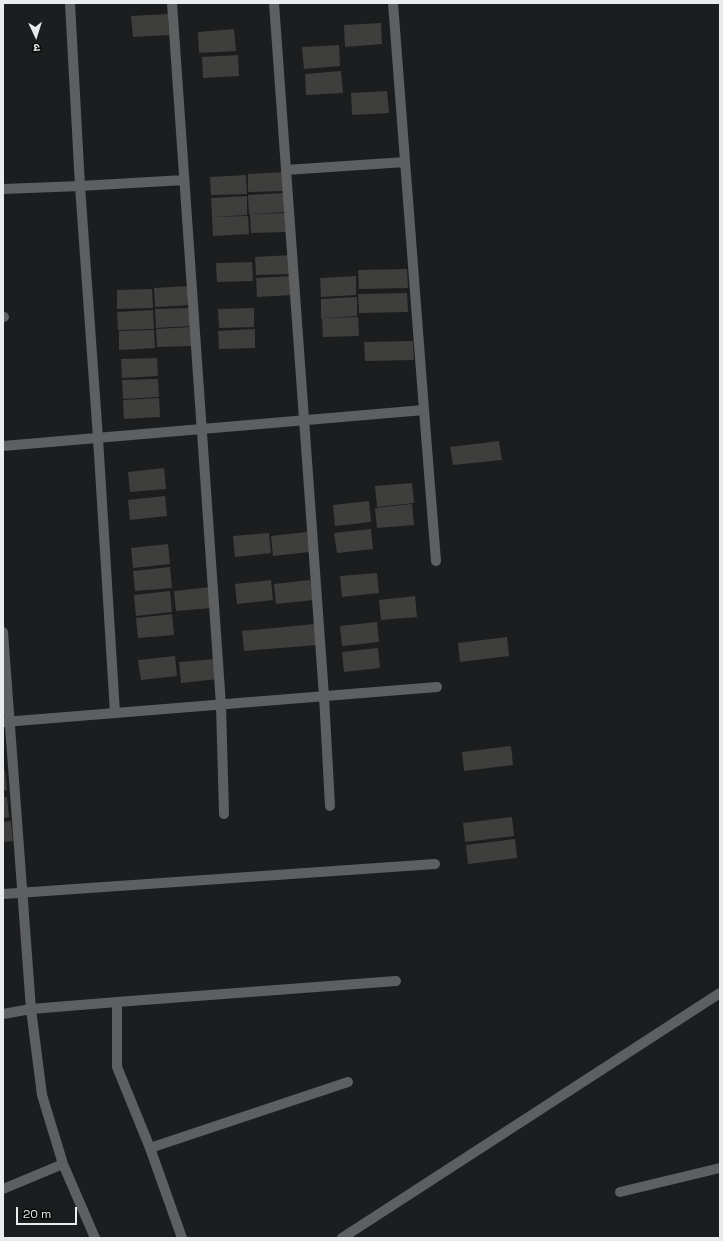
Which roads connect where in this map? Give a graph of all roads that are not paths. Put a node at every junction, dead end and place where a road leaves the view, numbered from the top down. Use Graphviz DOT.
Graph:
graph roads {
  1 [pos="70,3"];
  2 [pos="172,3"];
  3 [pos="274,3"];
  4 [pos="393,3"];
  5 [pos="405,162"];
  6 [pos="286,170"];
  7 [pos="184,180"];
  8 [pos="80,186"];
  9 [pos="3,189"];
  10 [pos="424,410"];
  11 [pos="304,420"];
  12 [pos="202,429"];
  13 [pos="98,438"];
  14 [pos="3,446"];
  15 [pos="436,561"];
  16 [pos="3,632"];
  17 [pos="437,687"];
  18 [pos="324,696"];
  19 [pos="221,705"];
  20 [pos="115,713"];
  21 [pos="6,722"];
  22 [pos="330,806"];
  23 [pos="224,814"];
  24 [pos="435,864"];
  25 [pos="22,893"];
  26 [pos="3,894"];
  27 [pos="396,981"];
  28 [pos="720,993"];
  29 [pos="117,1002"];
  30 [pos="31,1009"];
  31 [pos="3,1014"];
  32 [pos="348,1082"];
  33 [pos="150,1148"];
  34 [pos="63,1164"];
  35 [pos="720,1168"];
  36 [pos="3,1189"];
  37 [pos="620,1192"];
  38 [pos="95,1238"];
  39 [pos="182,1238"];
  40 [pos="342,1238"];
  1 -- 8 [label="street"];
  2 -- 7 [label="street"];
  3 -- 6 [label="street"];
  4 -- 5 [label="street"];
  5 -- 6 [label="street"];
  5 -- 10 [label="street"];
  6 -- 11 [label="street"];
  7 -- 8 [label="street"];
  7 -- 12 [label="street"];
  8 -- 9 [label="street"];
  8 -- 13 [label="street"];
  10 -- 11 [label="street"];
  10 -- 15 [label="street"];
  11 -- 12 [label="street"];
  11 -- 18 [label="street"];
  12 -- 13 [label="street"];
  12 -- 19 [label="street"];
  13 -- 14 [label="street"];
  13 -- 20 [label="street"];
  16 -- 21 [label="street"];
  17 -- 18 [label="street"];
  18 -- 19 [label="street"];
  18 -- 22 [label="street"];
  19 -- 20 [label="street"];
  19 -- 23 [label="street"];
  20 -- 21 [label="street"];
  21 -- 25 [label="street"];
  24 -- 25 [label="street"];
  25 -- 26 [label="street"];
  25 -- 30 [label="street"];
  27 -- 29 [label="street"];
  28 -- 40 [label="street"];
  29 -- 30 [label="street"];
  29 -- 33 [label="street"];
  30 -- 31 [label="street"];
  30 -- 34 [label="street"];
  32 -- 33 [label="street"];
  33 -- 39 [label="street"];
  34 -- 36 [label="street"];
  34 -- 38 [label="street"];
  35 -- 37 [label="street"];
}
